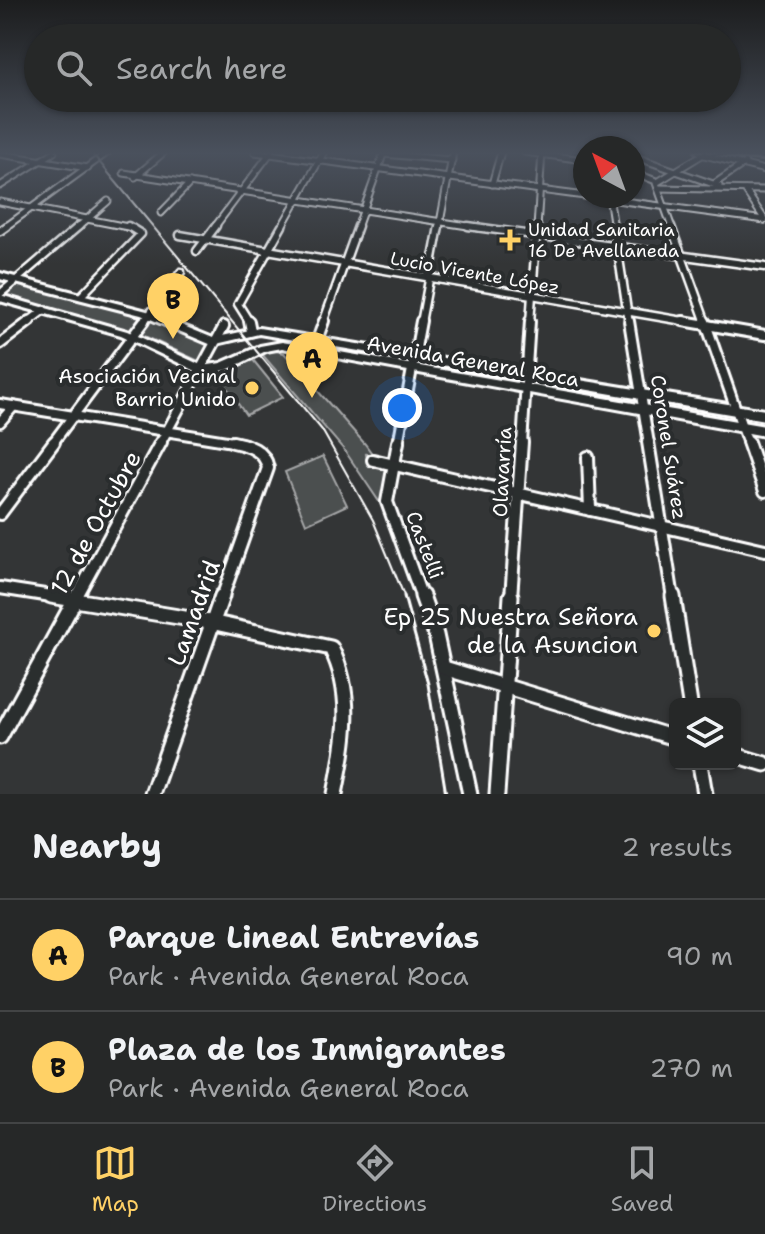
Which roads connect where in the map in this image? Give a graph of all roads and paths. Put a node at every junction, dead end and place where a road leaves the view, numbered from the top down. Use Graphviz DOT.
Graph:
graph roads {
  1 [pos="59,189"];
  2 [pos="184,189"];
  3 [pos="229,189"];
  4 [pos="304,189"];
  5 [pos="372,189"];
  6 [pos="446,189"];
  7 [pos="531,189"];
  8 [pos="659,189"];
  9 [pos="726,189"];
  10 [pos="538,190"];
  11 [pos="745,190"];
  12 [pos="765,190"];
  13 [pos="242,191"];
  14 [pos="573,194"];
  15 [pos="298,200"];
  16 [pos="108,201"];
  17 [pos="0,202"];
  18 [pos="645,203"];
  19 [pos="664,206"];
  20 [pos="32,208"];
  21 [pos="611,208"];
  22 [pos="365,210"];
  23 [pos="161,213"];
  24 [pos="88,218"];
  25 [pos="765,220"];
  26 [pos="440,222"];
  27 [pos="0,231"];
  28 [pos="180,235"];
  29 [pos="535,236"];
  30 [pos="206,239"];
  31 [pos="618,249"];
  32 [pos="197,251"];
  33 [pos="271,251"];
  34 [pos="682,257"];
  35 [pos="346,264"];
  36 [pos="765,267"];
  37 [pos="181,272"];
  38 [pos="0,276"];
  39 [pos="429,279"];
  40 [pos="17,280"];
  41 [pos="0,296"];
  42 [pos="81,296"];
  43 [pos="531,297"];
  44 [pos="44,310"];
  45 [pos="628,314"];
  46 [pos="150,315"];
  47 [pos="224,326"];
  48 [pos="707,326"];
  49 [pos="251,331"];
  50 [pos="765,335"];
  51 [pos="133,336"];
  52 [pos="216,343"];
  53 [pos="0,344"];
  54 [pos="316,345"];
  55 [pos="416,356"];
  56 [pos="413,369"];
  57 [pos="202,370"];
  58 [pos="525,374"];
  59 [pos="525,389"];
  60 [pos="641,394"];
  61 [pos="0,404"];
  62 [pos="14,406"];
  63 [pos="644,409"];
  64 [pos="738,411"];
  65 [pos="765,415"];
  66 [pos="74,416"];
  67 [pos="0,422"];
  68 [pos="743,427"];
  69 [pos="765,431"];
  70 [pos="168,432"];
  71 [pos="588,457"];
  72 [pos="373,460"];
  73 [pos="395,465"];
  74 [pos="765,491"];
  75 [pos="520,493"];
  76 [pos="590,510"];
  77 [pos="0,514"];
  78 [pos="662,527"];
  79 [pos="765,550"];
  80 [pos="0,588"];
  81 [pos="76,601"];
  82 [pos="215,623"];
  83 [pos="444,668"];
  84 [pos="505,685"];
  85 [pos="689,698"];
  86 [pos="669,736"];
  87 [pos="0,737"];
  88 [pos="741,757"];
  89 [pos="765,764"];
  90 [pos="701,770"];
  91 [pos="152,794"];
  92 [pos="335,794"];
  93 [pos="470,794"];
  94 [pos="497,794"];
  95 [pos="705,794"];
  1 -- 20 [label="street"];
  2 -- 23 [label="street"];
  3 -- 13 [label="street"];
  4 -- 15 [label="street"];
  5 -- 22 [label="street"];
  6 -- 26 [label="street, Castelli"];
  7 -- 10 [label="street"];
  8 -- 19 [label="street"];
  9 -- 11 [label="street"];
  10 -- 14 [label="street"];
  10 -- 29 [label="street, Olavarría"];
  11 -- 12 [label="street"];
  11 -- 25 [label="street"];
  13 -- 15 [label="street"];
  13 -- 30 [label="street"];
  15 -- 22 [label="street"];
  15 -- 33 [label="street"];
  16 -- 24 [label="street"];
  17 -- 20 [label="street"];
  18 -- 19 [label="street"];
  19 -- 25 [label="street"];
  19 -- 34 [label="street"];
  20 -- 24 [label="street"];
  20 -- 27 [label="street"];
  21 -- 31 [label="street, Coronel Suárez"];
  22 -- 26 [label="street"];
  22 -- 35 [label="street"];
  24 -- 40 [label="street"];
  24 -- 42 [label="street"];
  26 -- 29 [label="street"];
  26 -- 39 [label="street, Castelli"];
  28 -- 30 [label="street, Lucio Vicente López"];
  29 -- 31 [label="street"];
  29 -- 43 [label="street, Olavarría"];
  30 -- 32 [label="street"];
  30 -- 33 [label="street, Lucio Vicente López"];
  31 -- 34 [label="street"];
  31 -- 45 [label="street, Coronel Suárez"];
  33 -- 35 [label="street, Lucio Vicente López"];
  33 -- 49 [label="street"];
  34 -- 36 [label="street"];
  34 -- 48 [label="street"];
  35 -- 39 [label="street, Lucio Vicente López"];
  35 -- 54 [label="street"];
  37 -- 46 [label="street"];
  38 -- 40 [label="main road"];
  39 -- 43 [label="street, Lucio Vicente López"];
  39 -- 55 [label="street, Castelli"];
  40 -- 41 [label="street"];
  40 -- 42 [label="main road"];
  41 -- 44 [label="main road"];
  42 -- 46 [label="main road"];
  43 -- 45 [label="street, Lucio Vicente López"];
  43 -- 58 [label="street, Olavarría"];
  44 -- 51 [label="main road"];
  44 -- 53 [label="street"];
  45 -- 48 [label="street, Lucio Vicente López"];
  45 -- 60 [label="street, Coronel Suárez"];
  46 -- 51 [label="street"];
  46 -- 52 [label="main road"];
  47 -- 52 [label="street, 12 de Octubre"];
  48 -- 50 [label="street, Lucio Vicente López"];
  48 -- 64 [label="street"];
  49 -- 52 [label="main road, Avenida General Roca"];
  49 -- 54 [label="main road, Avenida General Roca"];
  51 -- 57 [label="main road"];
  51 -- 66 [label="street"];
  52 -- 57 [label="street, 12 de Octubre"];
  54 -- 55 [label="main road, Avenida General Roca"];
  54 -- 56 [label="main road, Avenida General Roca"];
  54 -- 57 [label="main road, Avenida General Roca"];
  55 -- 56 [label="street, Castelli"];
  55 -- 58 [label="main road, Avenida General Roca"];
  56 -- 59 [label="main road, Avenida General Roca"];
  56 -- 73 [label="street, Castelli"];
  57 -- 70 [label="street, 12 de Octubre"];
  58 -- 59 [label="street, Olavarría"];
  58 -- 60 [label="main road, Avenida General Roca"];
  59 -- 63 [label="main road, Avenida General Roca"];
  59 -- 75 [label="street, Olavarría"];
  60 -- 63 [label="street, Coronel Suárez"];
  60 -- 64 [label="main road, Avenida General Roca"];
  61 -- 62 [label="street"];
  62 -- 66 [label="street"];
  62 -- 67 [label="street"];
  63 -- 68 [label="main road, Avenida General Roca"];
  63 -- 78 [label="street, Coronel Suárez"];
  64 -- 65 [label="main road, Avenida General Roca"];
  64 -- 68 [label="street"];
  66 -- 70 [label="street"];
  66 -- 77 [label="street"];
  68 -- 69 [label="main road, Avenida General Roca"];
  68 -- 74 [label="street"];
  70 -- 81 [label="street, 12 de Octubre"];
  70 -- 82 [label="street, Lamadrid"];
  71 -- 76 [label="street"];
  72 -- 73 [label="street"];
  73 -- 75 [label="street"];
  73 -- 83 [label="street, Castelli"];
  75 -- 76 [label="street"];
  75 -- 84 [label="street, Olavarría"];
  76 -- 78 [label="street"];
  78 -- 79 [label="street"];
  78 -- 85 [label="street, Coronel Suárez"];
  80 -- 81 [label="street"];
  81 -- 82 [label="street"];
  81 -- 87 [label="street, 12 de Octubre"];
  82 -- 91 [label="street, Lamadrid"];
  82 -- 92 [label="street"];
  83 -- 84 [label="street"];
  83 -- 93 [label="street, Castelli"];
  84 -- 86 [label="street"];
  84 -- 94 [label="street, Olavarría"];
  88 -- 89 [label="street"];
  90 -- 95 [label="street"];
}
